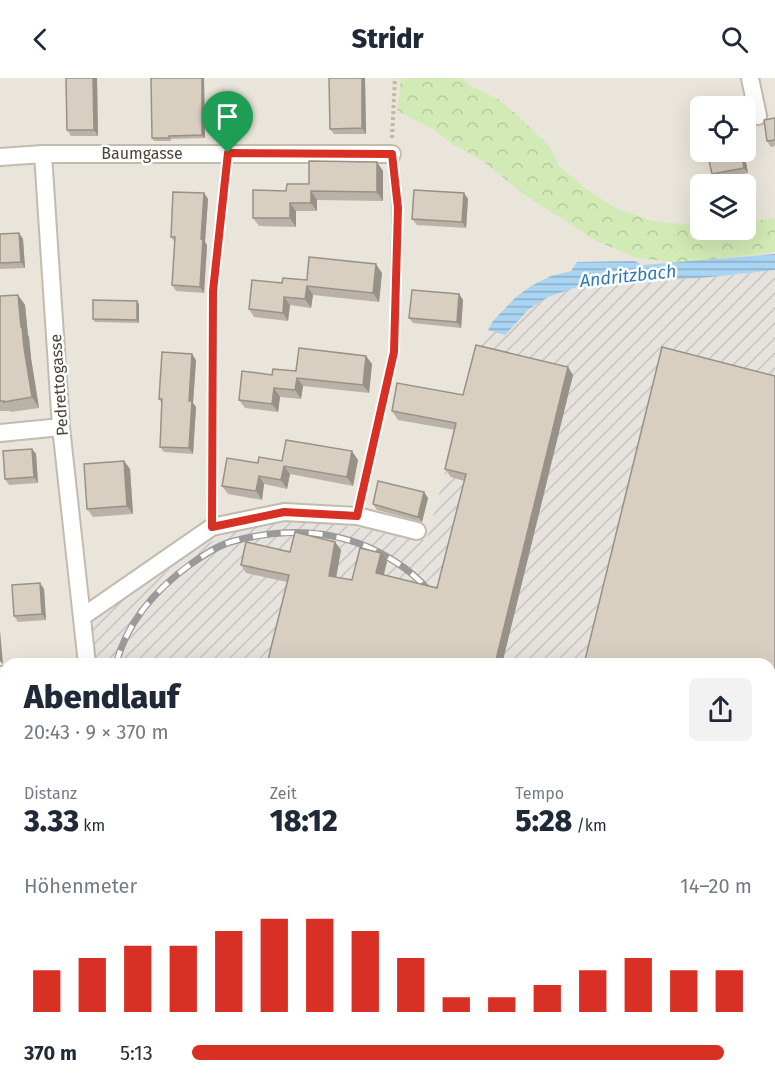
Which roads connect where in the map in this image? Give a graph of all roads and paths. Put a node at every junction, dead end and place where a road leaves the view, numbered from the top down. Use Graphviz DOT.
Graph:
graph roads {
  1 [pos="395,78"];
  2 [pos="750,78"];
  3 [pos="758,116"];
  4 [pos="228,153"];
  5 [pos="43,154"];
  6 [pos="392,154"];
  7 [pos="0,157"];
  8 [pos="61,427"];
  9 [pos="0,433"];
  10 [pos="357,516"];
  11 [pos="212,527"];
  12 [pos="417,531"];
  13 [pos="82,617"];
  14 [pos="86,658"];
  1 -- 6 [label="path"];
  2 -- 3 [label="street"];
  4 -- 5 [label="street, Baumgasse"];
  4 -- 6 [label="street, Baumgasse"];
  4 -- 11 [label="lane"];
  5 -- 7 [label="street, Baumgasse"];
  5 -- 8 [label="street, Pedrettogasse"];
  6 -- 10 [label="lane"];
  8 -- 9 [label="street"];
  8 -- 13 [label="street, Pedrettogasse"];
  10 -- 11 [label="street"];
  10 -- 12 [label="street"];
  11 -- 13 [label="street"];
  13 -- 14 [label="street, Pedrettogasse"];
}
